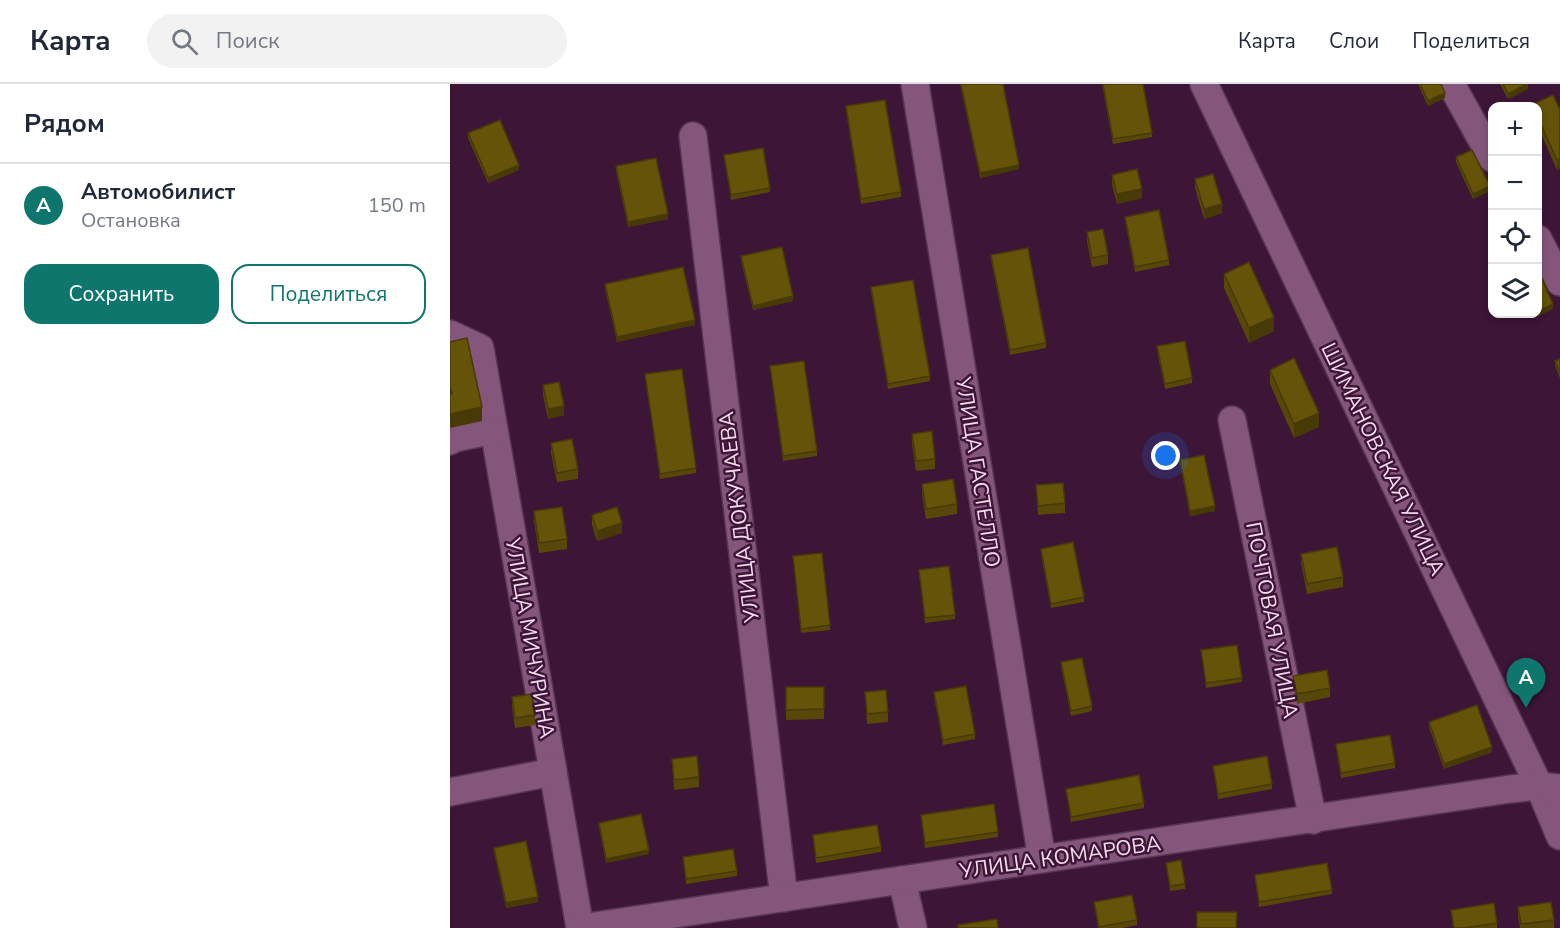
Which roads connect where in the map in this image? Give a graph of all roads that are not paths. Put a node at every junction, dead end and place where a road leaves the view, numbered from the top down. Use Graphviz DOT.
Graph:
graph roads {
  1 [pos="915,84"];
  2 [pos="1204,84"];
  3 [pos="1451,84"];
  4 [pos="693,136"];
  5 [pos="1491,156"];
  6 [pos="1542,247"];
  7 [pos="1560,282"];
  8 [pos="450,334"];
  9 [pos="1232,420"];
  10 [pos="494,430"];
  11 [pos="450,441"];
  12 [pos="553,772"];
  13 [pos="1550,787"];
  14 [pos="450,792"];
  15 [pos="1313,820"];
  16 [pos="1560,836"];
  17 [pos="1042,859"];
  18 [pos="902,880"];
  19 [pos="784,898"];
  20 [pos="620,925"];
  21 [pos="580,928"];
  22 [pos="913,928"];
  1 -- 17 [label="street, УЛИЦА ГАСТЕЛЛО"];
  2 -- 13 [label="street, ШИМАНОВСКАЯ УЛИЦА"];
  3 -- 5 [label="street"];
  4 -- 19 [label="street, УЛИЦА ДОКУЧАЕВА"];
  6 -- 7 [label="street"];
  8 -- 10 [label="street, УЛИЦА МИЧУРИНА"];
  9 -- 15 [label="street, ПОЧТОВАЯ УЛИЦА"];
  10 -- 11 [label="street"];
  10 -- 12 [label="street, УЛИЦА МИЧУРИНА"];
  12 -- 14 [label="street"];
  12 -- 21 [label="street, УЛИЦА МИЧУРИНА"];
  13 -- 15 [label="street, УЛИЦА КОМАРОВА"];
  13 -- 16 [label="street, ШИМАНОВСКАЯ УЛИЦА"];
  15 -- 17 [label="street, УЛИЦА КОМАРОВА"];
  17 -- 18 [label="street, УЛИЦА КОМАРОВА"];
  18 -- 19 [label="street, УЛИЦА КОМАРОВА"];
  18 -- 22 [label="street"];
  19 -- 20 [label="street, УЛИЦА КОМАРОВА"];
  20 -- 21 [label="street, УЛИЦА КОМАРОВА"];
}
